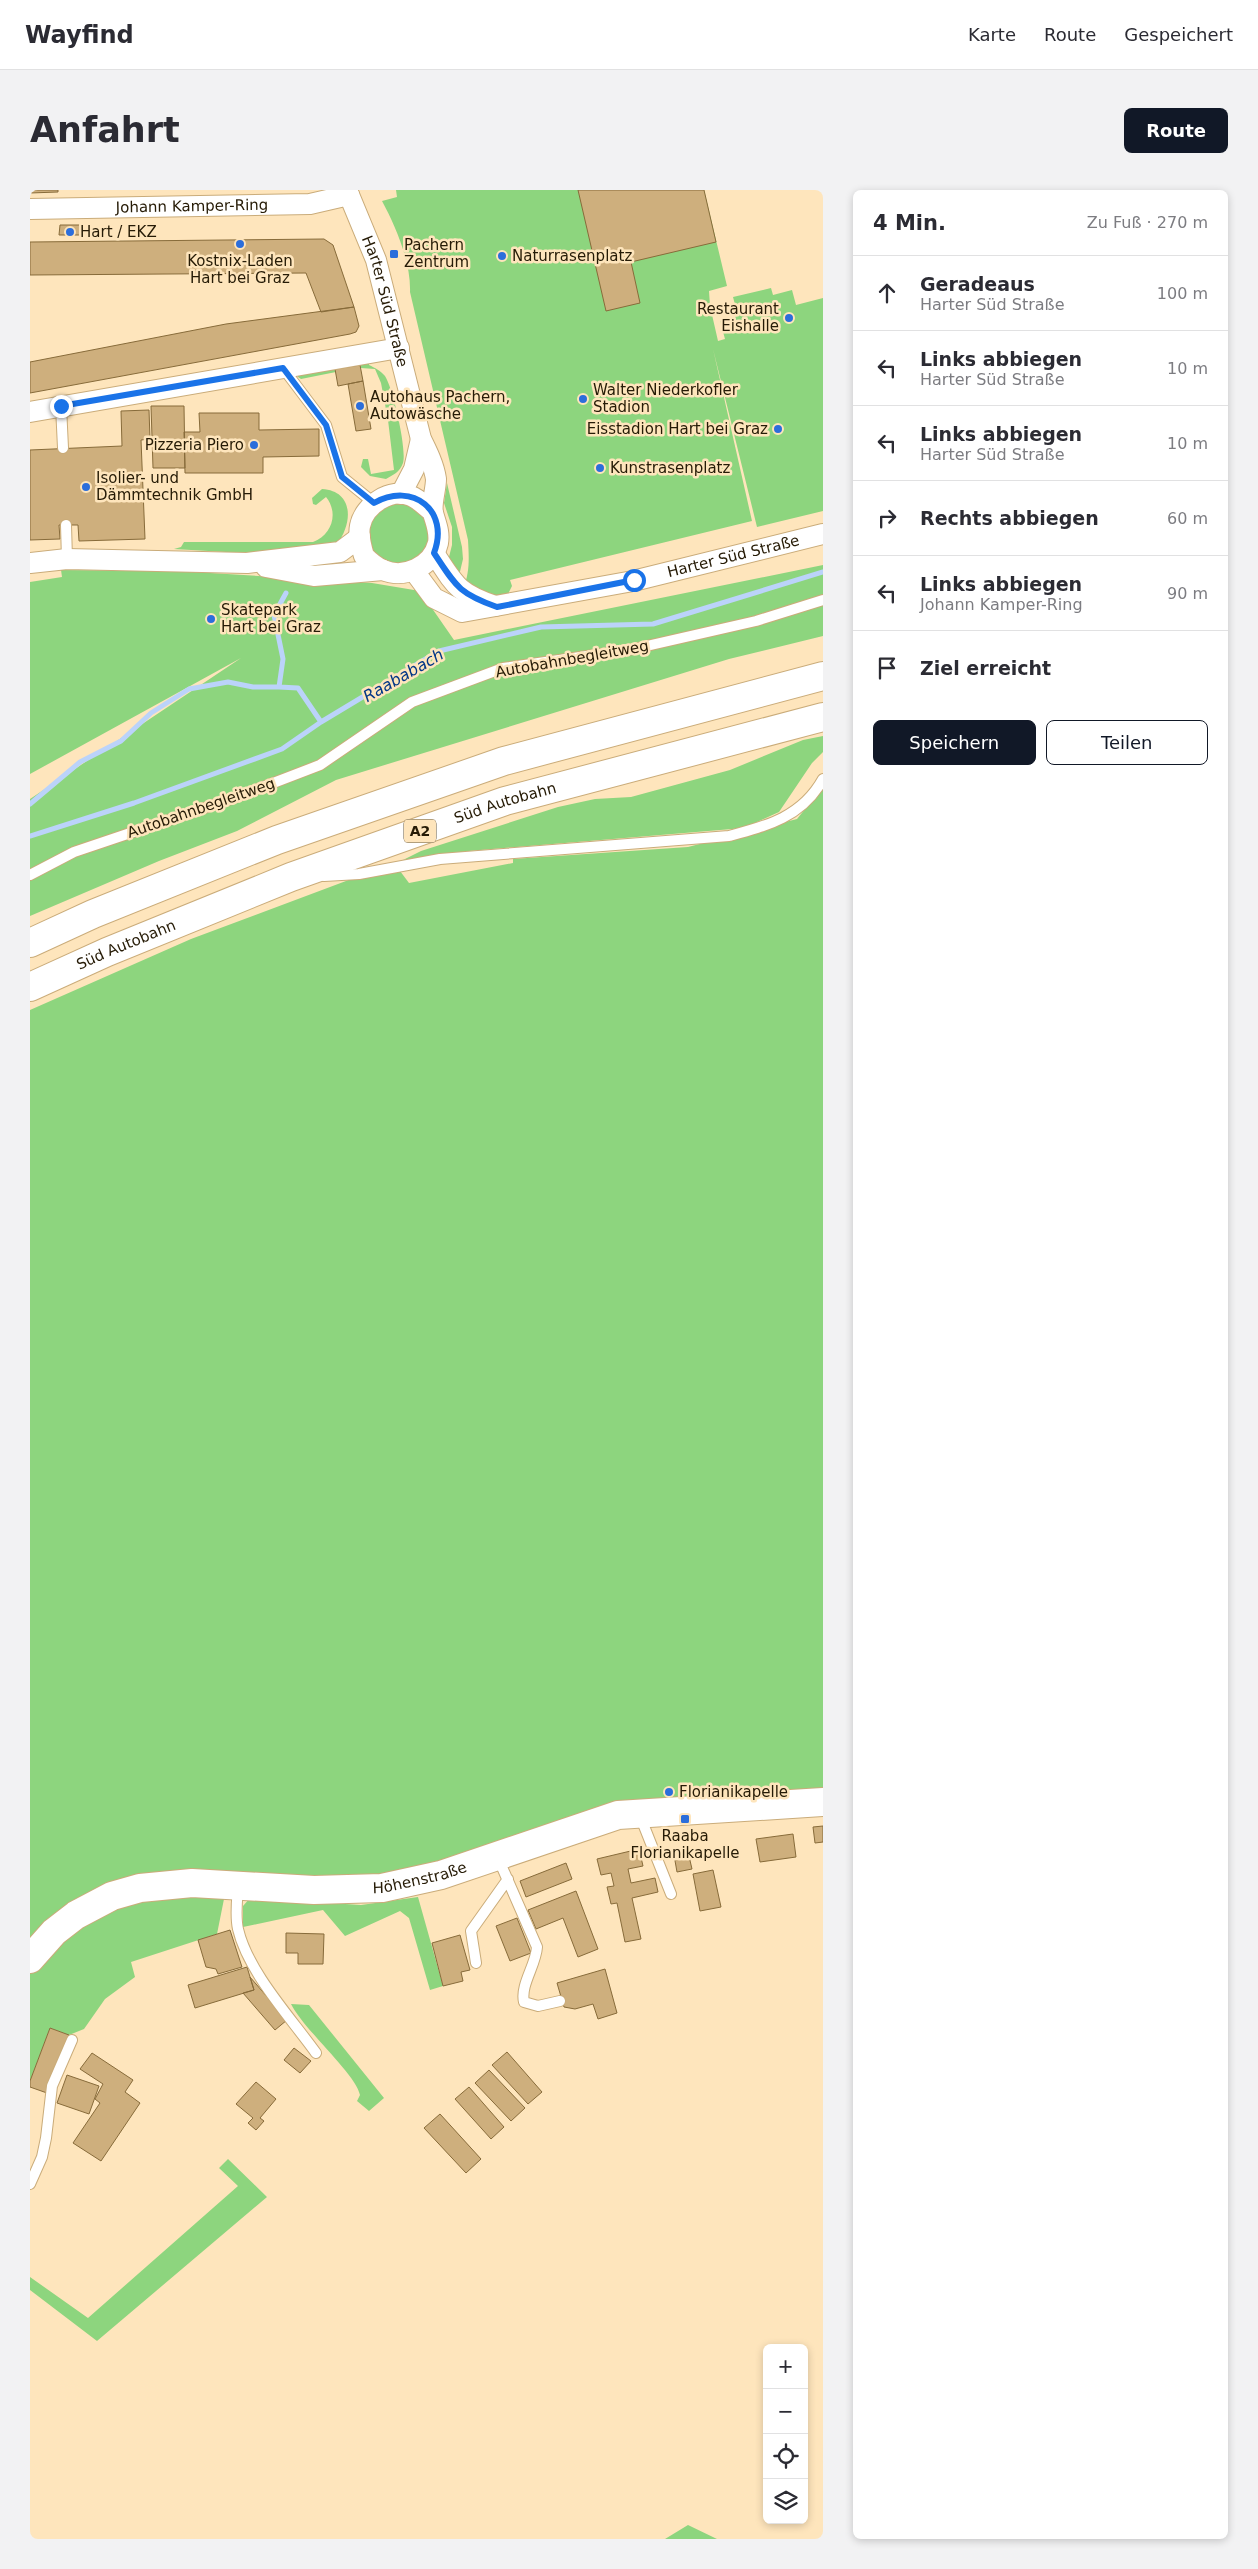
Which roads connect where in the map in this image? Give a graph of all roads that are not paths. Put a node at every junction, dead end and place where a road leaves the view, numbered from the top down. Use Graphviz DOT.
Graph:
graph roads {
  1 [pos="348,192"];
  2 [pos="30,209"];
  3 [pos="399,348"];
  4 [pos="283,368"];
  5 [pos="61,406"];
  6 [pos="30,412"];
  7 [pos="421,439"];
  8 [pos="63,448"];
  9 [pos="401,494"];
  10 [pos="374,503"];
  11 [pos="433,512"];
  12 [pos="66,525"];
  13 [pos="823,534"];
  14 [pos="360,537"];
  15 [pos="434,553"];
  16 [pos="67,559"];
  17 [pos="30,562"];
  18 [pos="247,563"];
  19 [pos="383,570"];
  20 [pos="414,570"];
  21 [pos="823,600"];
  22 [pos="497,607"];
  23 [pos="823,676"];
  24 [pos="823,717"];
  25 [pos="823,779"];
  26 [pos="30,875"];
  27 [pos="291,877"];
  28 [pos="30,943"];
  29 [pos="30,987"];
  30 [pos="823,1802"];
  31 [pos="638,1813"];
  32 [pos="503,1868"];
  33 [pos="238,1886"];
  34 [pos="671,1894"];
  35 [pos="30,1959"];
  36 [pos="476,1963"];
  37 [pos="560,2001"];
  38 [pos="72,2040"];
  39 [pos="316,2053"];
  40 [pos="30,2184"];
  1 -- 2 [label="street, Johann Kamper-Ring"];
  1 -- 3 [label="street, Harter Süd Straße"];
  3 -- 4 [label="street"];
  3 -- 7 [label="street, Harter Süd Straße"];
  4 -- 5 [label="street"];
  4 -- 10 [label="lane"];
  5 -- 6 [label="street"];
  5 -- 8 [label="lane"];
  7 -- 9 [label="street, Harter Süd Straße"];
  7 -- 11 [label="street, Harter Süd Straße"];
  9 -- 10 [label="street"];
  9 -- 11 [label="street"];
  10 -- 14 [label="street"];
  11 -- 15 [label="street, Harter Süd Straße"];
  12 -- 16 [label="lane"];
  13 -- 22 [label="street, Harter Süd Straße"];
  14 -- 18 [label="street"];
  14 -- 19 [label="street"];
  15 -- 20 [label="street"];
  15 -- 22 [label="street"];
  16 -- 17 [label="street"];
  16 -- 18 [label="street"];
  18 -- 19 [label="street"];
  19 -- 20 [label="street"];
  20 -- 22 [label="street, Harter Süd Straße"];
  21 -- 26 [label="lane, Autobahnbegleitweg"];
  23 -- 28 [label="main road, A2"];
  24 -- 27 [label="main road, Süd Autobahn / A2"];
  25 -- 27 [label="lane"];
  27 -- 29 [label="main road, Süd Autobahn / A2"];
  30 -- 31 [label="main road, Höhenstraße"];
  31 -- 32 [label="main road, Höhenstraße"];
  31 -- 34 [label="lane"];
  32 -- 33 [label="main road, Höhenstraße"];
  32 -- 36 [label="lane"];
  32 -- 37 [label="lane"];
  33 -- 35 [label="main road, Höhenstraße"];
  33 -- 39 [label="lane"];
  38 -- 40 [label="lane"];
}
